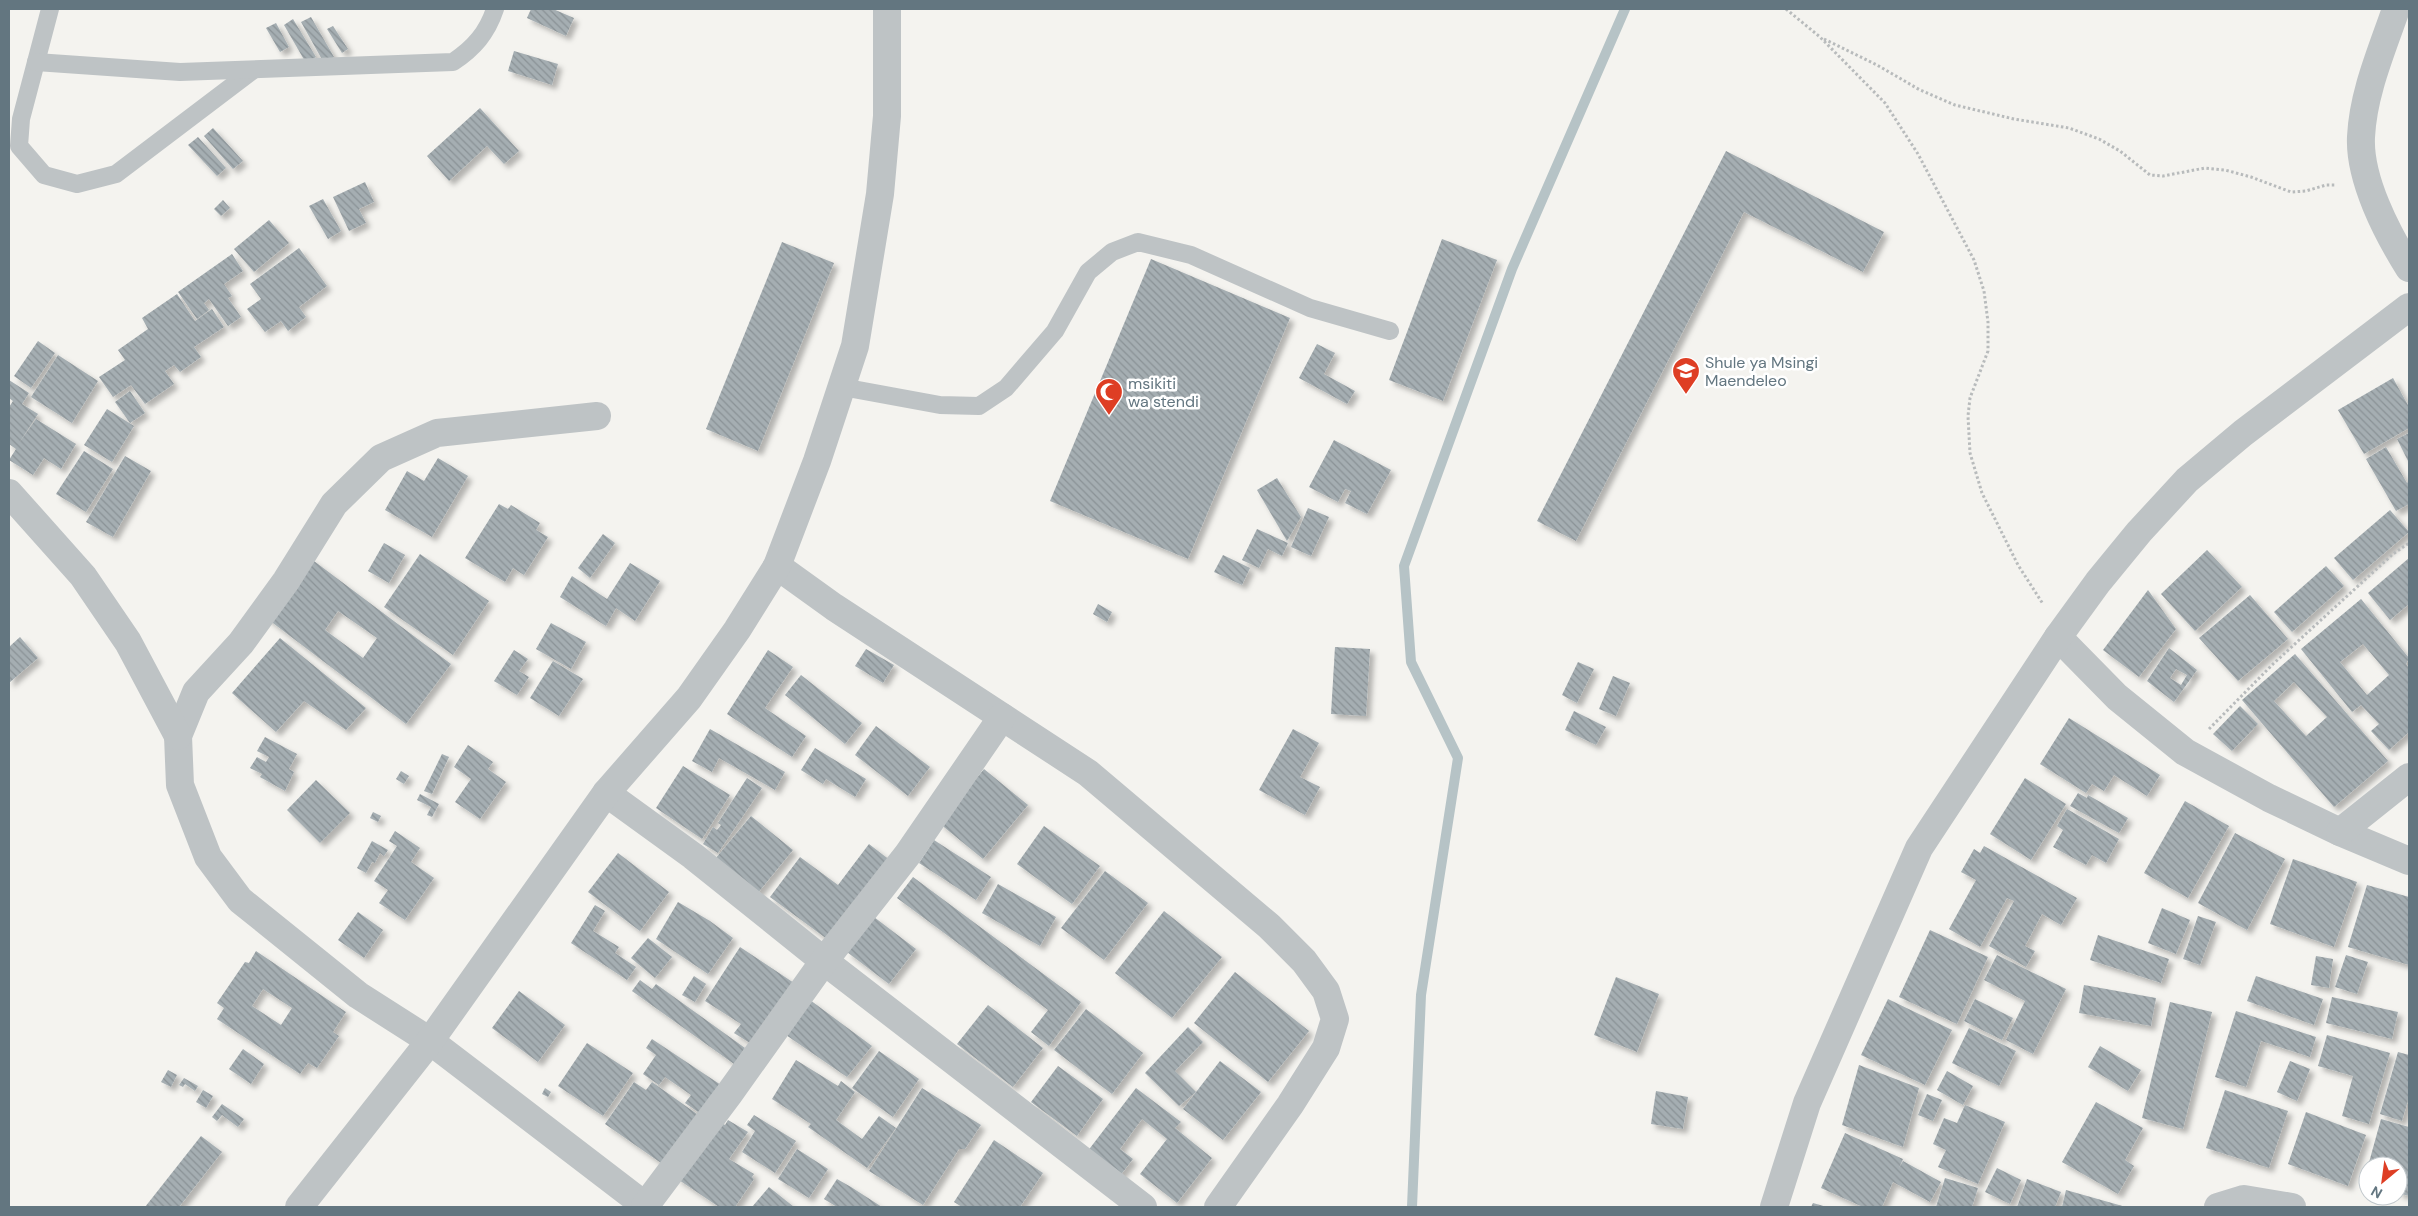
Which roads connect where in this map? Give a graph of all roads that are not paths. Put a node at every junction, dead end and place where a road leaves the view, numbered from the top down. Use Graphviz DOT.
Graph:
graph roads {
  1 [pos="50,9"];
  2 [pos="495,9"];
  3 [pos="887,9"];
  4 [pos="2396,9"];
  5 [pos="36,62"];
  6 [pos="252,71"];
  7 [pos="2409,268"];
  8 [pos="2409,307"];
  9 [pos="1390,331"];
  10 [pos="842,386"];
  11 [pos="598,416"];
  12 [pos="9,493"];
  13 [pos="777,566"];
  14 [pos="2058,637"];
  15 [pos="1002,717"];
  16 [pos="178,736"];
  17 [pos="2409,777"];
  18 [pos="606,793"];
  19 [pos="2340,832"];
  20 [pos="2409,861"];
  21 [pos="824,961"];
  22 [pos="430,1041"];
  23 [pos="299,1207"];
  24 [pos="646,1207"];
  25 [pos="1143,1207"];
  26 [pos="1218,1207"];
  27 [pos="1774,1207"];
  28 [pos="2218,1207"];
  29 [pos="2292,1207"];
  1 -- 5 [label="lane"];
  2 -- 6 [label="lane"];
  3 -- 10 [label="street"];
  4 -- 7 [label="street"];
  5 -- 6 [label="lane"];
  5 -- 6 [label="lane"];
  8 -- 14 [label="street"];
  9 -- 10 [label="lane"];
  10 -- 13 [label="street"];
  11 -- 16 [label="street"];
  12 -- 16 [label="street"];
  13 -- 15 [label="street"];
  13 -- 18 [label="street"];
  14 -- 19 [label="street"];
  14 -- 27 [label="street"];
  15 -- 21 [label="street"];
  15 -- 26 [label="street"];
  16 -- 22 [label="street"];
  17 -- 19 [label="street"];
  18 -- 21 [label="street"];
  18 -- 22 [label="street"];
  19 -- 20 [label="street"];
  21 -- 24 [label="street"];
  21 -- 25 [label="street"];
  22 -- 23 [label="street"];
  22 -- 24 [label="street"];
  28 -- 29 [label="street"];
}
